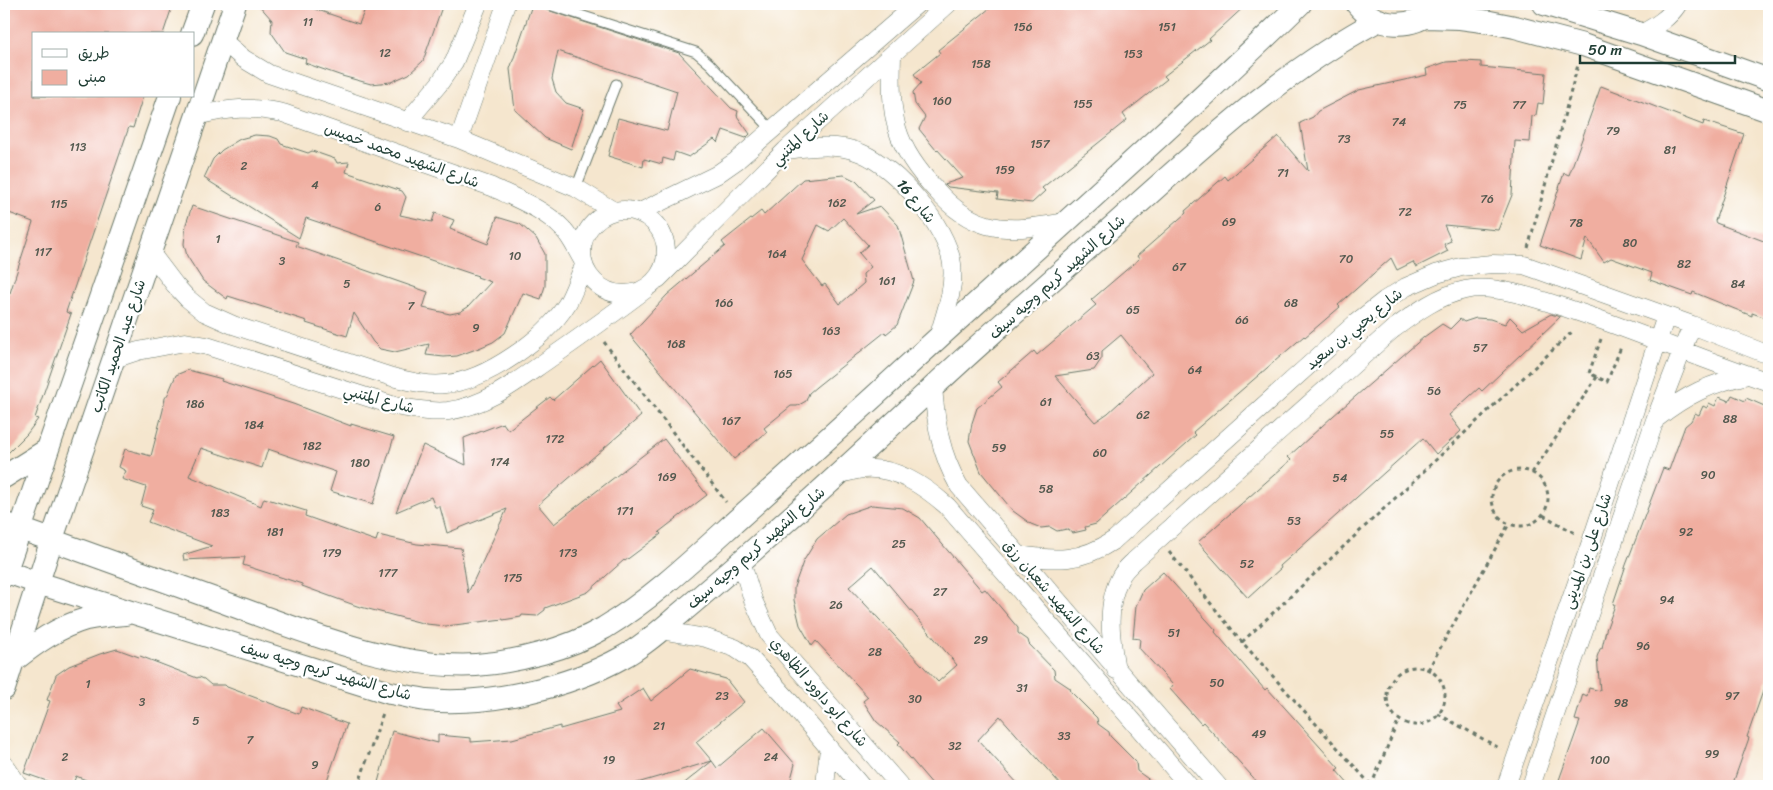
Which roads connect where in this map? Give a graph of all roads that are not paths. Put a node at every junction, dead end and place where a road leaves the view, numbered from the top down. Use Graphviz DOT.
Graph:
graph roads {
  1 [pos="203,4"];
  2 [pos="235,4"];
  3 [pos="478,4"];
  4 [pos="506,4"];
  5 [pos="546,4"];
  6 [pos="917,4"];
  7 [pos="948,4"];
  8 [pos="1300,4"];
  9 [pos="1357,4"];
  10 [pos="1544,4"];
  11 [pos="1678,4"];
  12 [pos="1433,10"];
  13 [pos="1379,20"];
  14 [pos="193,32"];
  15 [pos="1642,34"];
  16 [pos="222,40"];
  17 [pos="892,55"];
  18 [pos="1769,80"];
  19 [pos="616,84"];
  20 [pos="169,98"];
  21 [pos="1769,111"];
  22 [pos="196,116"];
  23 [pos="406,122"];
  24 [pos="772,130"];
  25 [pos="459,139"];
  26 [pos="786,150"];
  27 [pos="576,188"];
  28 [pos="612,210"];
  29 [pos="640,212"];
  30 [pos="1067,222"];
  31 [pos="150,252"];
  32 [pos="583,262"];
  33 [pos="652,284"];
  34 [pos="1666,316"];
  35 [pos="1692,325"];
  36 [pos="938,338"];
  37 [pos="1657,340"];
  38 [pos="1683,351"];
  39 [pos="1769,356"];
  40 [pos="114,359"];
  41 [pos="1748,375"];
  42 [pos="1769,382"];
  43 [pos="933,387"];
  44 [pos="1654,420"];
  45 [pos="47,450"];
  46 [pos="840,474"];
  47 [pos="4,477"];
  48 [pos="12,526"];
  49 [pos="52,539"];
  50 [pos="1018,555"];
  51 [pos="741,561"];
  52 [pos="4,573"];
  53 [pos="38,583"];
  54 [pos="1064,610"];
  55 [pos="132,613"];
  56 [pos="1050,625"];
  57 [pos="660,630"];
  58 [pos="13,661"];
  59 [pos="1116,670"];
  60 [pos="4,689"];
  61 [pos="829,748"];
  62 [pos="4,764"];
  63 [pos="19,786"];
  64 [pos="825,786"];
  65 [pos="860,786"];
  66 [pos="900,786"];
  67 [pos="1189,786"];
  68 [pos="1218,786"];
  69 [pos="1506,786"];
  70 [pos="1531,786"];
  1 -- 14 [label="street"];
  2 -- 16 [label="street, شارع عبد الحميد الكاتب"];
  3 -- 23 [label="street"];
  4 -- 25 [label="street"];
  5 -- 24 [label="lane"];
  6 -- 24 [label="street, شارع المتنبي"];
  7 -- 17 [label="street, شارع المتنبي"];
  8 -- 30 [label="street, شارع الشهيد كريم وجيه سيف"];
  9 -- 13 [label="street"];
  10 -- 15 [label="street"];
  11 -- 15 [label="street"];
  12 -- 13 [label="street"];
  12 -- 21 [label="street"];
  13 -- 43 [label="street, شارع الشهيد كريم وجيه سيف"];
  15 -- 18 [label="street"];
  16 -- 22 [label="street, شارع عبد الحميد الكاتب"];
  16 -- 23 [label="street, شارع الشهيد محمد خميس"];
  17 -- 26 [label="street, شارع المتنبي"];
  17 -- 30 [label="street, شارع 16"];
  19 -- 27 [label="lane"];
  20 -- 45 [label="street"];
  22 -- 31 [label="street, شارع عبد الحميد الكاتب"];
  22 -- 32 [label="street, شارع الشهيد محمد خميس"];
  23 -- 25 [label="street, شارع الشهيد محمد خميس"];
  24 -- 29 [label="street, شارع المتنبي"];
  25 -- 27 [label="street, شارع الشهيد محمد خميس"];
  26 -- 33 [label="street, شارع المتنبي"];
  26 -- 36 [label="street, شارع 16"];
  27 -- 28 [label="street, شارع الشهيد محمد خميس"];
  28 -- 29 [label="street"];
  28 -- 32 [label="street"];
  29 -- 33 [label="street"];
  30 -- 36 [label="street, شارع الشهيد كريم وجيه سيف"];
  31 -- 32 [label="street, شارع المتنبي"];
  31 -- 40 [label="street, شارع عبد الحميد الكاتب"];
  32 -- 33 [label="street"];
  33 -- 40 [label="street, شارع المتنبي"];
  34 -- 35 [label="street, شارع يحيي بن سعيد"];
  34 -- 37 [label="street, شارع على بن المدينى"];
  34 -- 50 [label="street, شارع يحيي بن سعيد"];
  35 -- 38 [label="street, شارع على بن المدينى"];
  35 -- 39 [label="street, شارع يحيي بن سعيد"];
  36 -- 49 [label="street, شارع الشهيد كريم وجيه سيف"];
  37 -- 38 [label="street, شارع يحيي بن سعيد"];
  37 -- 59 [label="street, شارع يحيي بن سعيد"];
  37 -- 69 [label="street, شارع على بن المدينى"];
  38 -- 41 [label="street, شارع يحيي بن سعيد"];
  38 -- 44 [label="street, شارع على بن المدينى"];
  40 -- 49 [label="street, شارع عبد الحميد الكاتب"];
  41 -- 42 [label="street, شارع يحيي بن سعيد"];
  41 -- 44 [label="street"];
  43 -- 46 [label="street, شارع الشهيد كريم وجيه سيف"];
  43 -- 50 [label="street, شارع الشهيد شعبان رزق"];
  44 -- 70 [label="street, شارع على بن المدينى"];
  45 -- 47 [label="street"];
  45 -- 48 [label="street"];
  46 -- 51 [label="street, شارع الشهيد كريم وجيه سيف"];
  46 -- 56 [label="street, شارع الشهيد شعبان رزق"];
  48 -- 49 [label="street, شارع الشهيد كريم وجيه سيف"];
  48 -- 52 [label="street"];
  49 -- 53 [label="street, شارع عبد الحميد الكاتب"];
  50 -- 54 [label="street, شارع الشهيد شعبان رزق"];
  51 -- 57 [label="street, شارع الشهيد كريم وجيه سيف"];
  51 -- 66 [label="street, شارع ابو داوود الظاهري"];
  52 -- 53 [label="street, شارع الشهيد كريم وجيه سيف"];
  53 -- 55 [label="street, شارع الشهيد كريم وجيه سيف"];
  53 -- 58 [label="street, شارع عبد الحميد الكاتب"];
  54 -- 56 [label="street"];
  54 -- 59 [label="street, شارع الشهيد شعبان رزق"];
  55 -- 57 [label="street, شارع الشهيد كريم وجيه سيف"];
  55 -- 58 [label="street"];
  56 -- 67 [label="street, شارع الشهيد شعبان رزق"];
  57 -- 61 [label="street, شارع ابو داوود الظاهري"];
  58 -- 60 [label="street, شارع عبد الحميد الكاتب"];
  59 -- 68 [label="street, شارع الشهيد شعبان رزق"];
  61 -- 64 [label="street"];
  61 -- 65 [label="street, شارع ابو داوود الظاهري"];
  62 -- 63 [label="street"];
}
